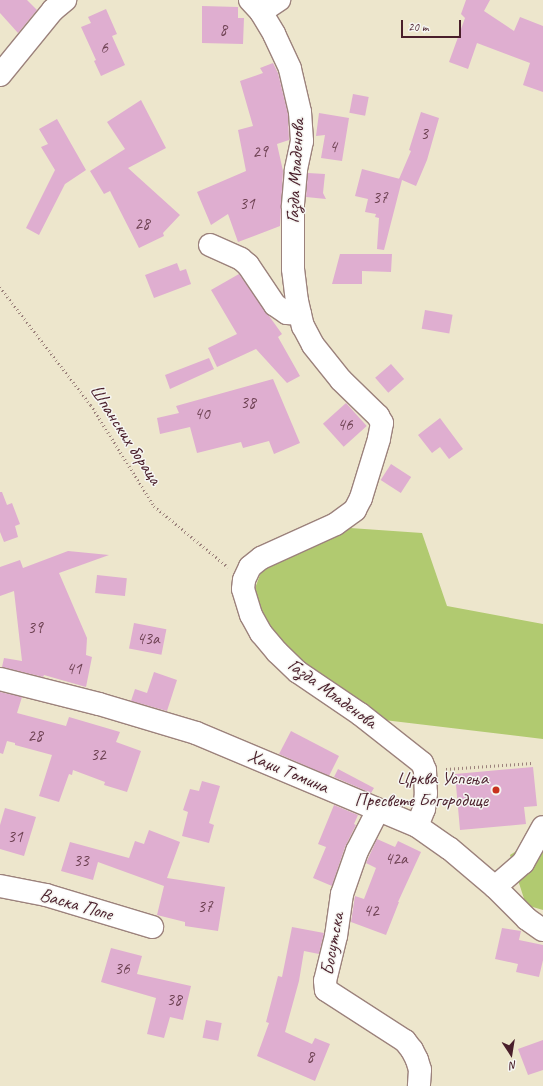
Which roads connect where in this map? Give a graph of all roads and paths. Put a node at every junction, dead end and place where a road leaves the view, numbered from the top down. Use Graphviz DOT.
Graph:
graph roads {
  1 [pos="65,0"];
  2 [pos="279,0"];
  3 [pos="255,6"];
  4 [pos="0,75"];
  5 [pos="210,245"];
  6 [pos="0,287"];
  7 [pos="300,314"];
  8 [pos="244,580"];
  9 [pos="0,679"];
  10 [pos="532,763"];
  11 [pos="426,770"];
  12 [pos="378,810"];
  13 [pos="417,826"];
  14 [pos="543,828"];
  15 [pos="0,886"];
  16 [pos="495,888"];
  17 [pos="152,927"];
  18 [pos="543,930"];
  19 [pos="419,1086"];
  1 -- 4 [label="street"];
  2 -- 3 [label="street"];
  3 -- 7 [label="street, Газда Младенова"];
  5 -- 7 [label="street"];
  6 -- 8 [label="path, Шпанских бораца"];
  7 -- 8 [label="street, Газда Младенова"];
  8 -- 11 [label="street, Газда Младенова"];
  9 -- 12 [label="street, Хаџи Томина"];
  10 -- 11 [label="path"];
  11 -- 13 [label="street"];
  12 -- 13 [label="street, Хаџи Томина"];
  12 -- 19 [label="street, Босутска"];
  13 -- 16 [label="street, Хаџи Томина"];
  14 -- 16 [label="street"];
  15 -- 17 [label="street, Васка Попе"];
  16 -- 18 [label="street, Хаџи Томина"];
}
